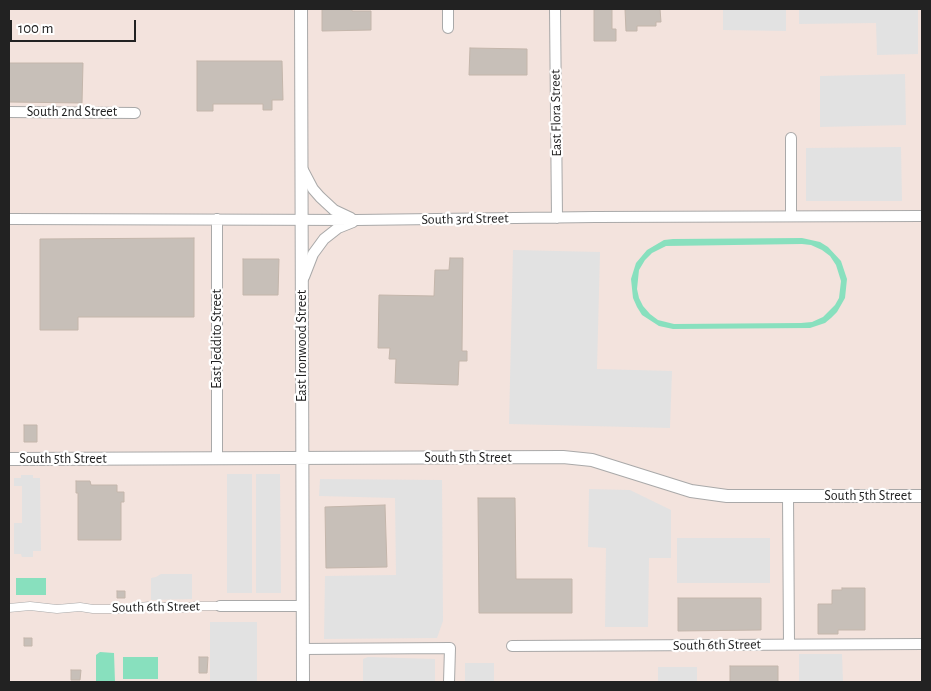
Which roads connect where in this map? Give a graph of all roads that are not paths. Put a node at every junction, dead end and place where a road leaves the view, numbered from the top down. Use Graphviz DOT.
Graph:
graph roads {
  1 [pos="301,9"];
  2 [pos="448,9"];
  3 [pos="555,9"];
  4 [pos="448,28"];
  5 [pos="9,112"];
  6 [pos="135,113"];
  7 [pos="791,138"];
  8 [pos="301,166"];
  9 [pos="791,216"];
  10 [pos="922,216"];
  11 [pos="557,218"];
  12 [pos="9,219"];
  13 [pos="217,219"];
  14 [pos="301,220"];
  15 [pos="356,220"];
  16 [pos="302,284"];
  17 [pos="302,458"];
  18 [pos="9,459"];
  19 [pos="217,459"];
  20 [pos="788,496"];
  21 [pos="922,496"];
  22 [pos="220,606"];
  23 [pos="303,606"];
  24 [pos="9,608"];
  25 [pos="789,644"];
  26 [pos="922,644"];
  27 [pos="512,646"];
  28 [pos="304,649"];
  29 [pos="303,682"];
  30 [pos="449,682"];
  1 -- 8 [label="street, East Ironwood Street"];
  2 -- 4 [label="street"];
  3 -- 11 [label="street, East Flora Street"];
  5 -- 6 [label="street, South 2nd Street"];
  7 -- 9 [label="street"];
  8 -- 14 [label="street, East Ironwood Street"];
  8 -- 15 [label="street"];
  9 -- 10 [label="street, South 3rd Street"];
  9 -- 11 [label="street, South 3rd Street"];
  11 -- 15 [label="street, South 3rd Street"];
  12 -- 13 [label="street, South 3rd Street"];
  13 -- 14 [label="street, South 3rd Street"];
  13 -- 19 [label="street, East Jeddito Street"];
  14 -- 15 [label="street, South 3rd Street"];
  14 -- 16 [label="street, East Ironwood Street"];
  15 -- 16 [label="street"];
  16 -- 17 [label="street, East Ironwood Street"];
  17 -- 19 [label="street, South 5th Street"];
  17 -- 20 [label="street, South 5th Street"];
  17 -- 23 [label="street, East Ironwood Street"];
  18 -- 19 [label="street, South 5th Street"];
  20 -- 21 [label="street, South 5th Street"];
  20 -- 25 [label="street"];
  22 -- 23 [label="street, South 6th Street"];
  22 -- 24 [label="street, South 6th Street"];
  23 -- 28 [label="street, East Ironwood Street"];
  25 -- 26 [label="street, South 6th Street"];
  25 -- 27 [label="street, South 6th Street"];
  28 -- 29 [label="street, East Ironwood Street"];
  28 -- 30 [label="street"];
}
